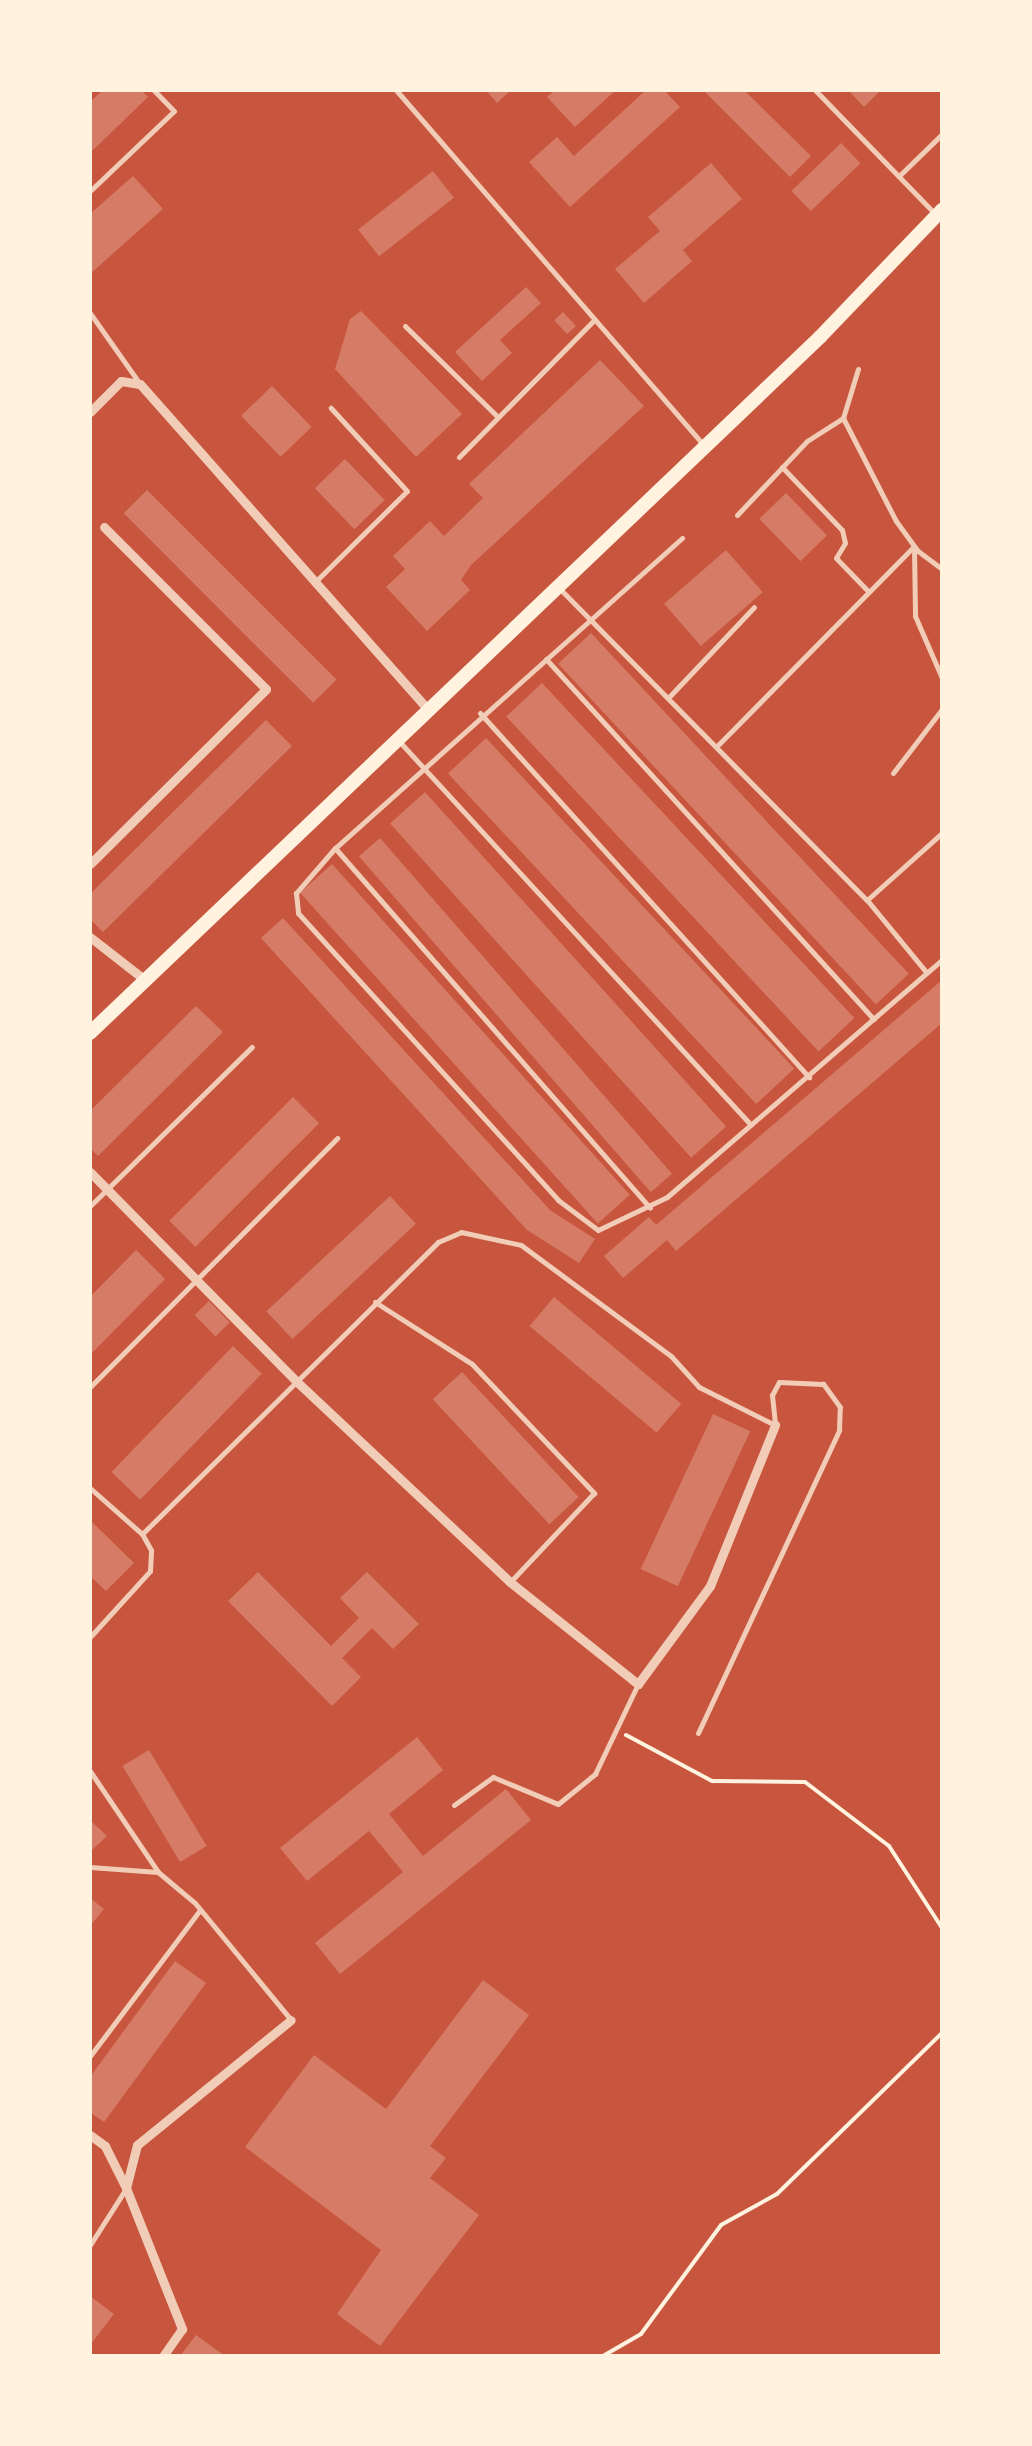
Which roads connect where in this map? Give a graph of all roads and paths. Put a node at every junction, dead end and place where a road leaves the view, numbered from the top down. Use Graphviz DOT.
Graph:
graph roads {
  1 [pos="154,90"];
  2 [pos="396,90"];
  3 [pos="815,90"];
  4 [pos="942,134"];
  5 [pos="899,176"];
  6 [pos="90,191"];
  7 [pos="939,212"];
  8 [pos="90,313"];
  9 [pos="594,320"];
  10 [pos="405,326"];
  11 [pos="858,370"];
  12 [pos="140,384"];
  13 [pos="331,408"];
  14 [pos="90,412"];
  15 [pos="498,418"];
  16 [pos="843,418"];
  17 [pos="704,444"];
  18 [pos="459,458"];
  19 [pos="782,467"];
  20 [pos="737,515"];
  21 [pos="104,527"];
  22 [pos="682,538"];
  23 [pos="914,546"];
  24 [pos="942,568"];
  25 [pos="313,584"];
  26 [pos="557,586"];
  27 [pos="869,592"];
  28 [pos="754,607"];
  29 [pos="592,622"];
  30 [pos="546,659"];
  31 [pos="942,678"];
  32 [pos="668,698"];
  33 [pos="428,708"];
  34 [pos="942,709"];
  35 [pos="480,713"];
  36 [pos="398,740"];
  37 [pos="716,747"];
  38 [pos="422,766"];
  39 [pos="894,773"];
  40 [pos="942,834"];
  41 [pos="335,848"];
  42 [pos="90,864"];
  43 [pos="867,900"];
  44 [pos="90,937"];
  45 [pos="942,960"];
  46 [pos="928,973"];
  47 [pos="145,980"];
  48 [pos="874,1019"];
  49 [pos="90,1033"];
  50 [pos="252,1047"];
  51 [pos="809,1077"];
  52 [pos="751,1124"];
  53 [pos="337,1138"];
  54 [pos="90,1172"];
  55 [pos="107,1189"];
  56 [pos="90,1206"];
  57 [pos="650,1208"];
  58 [pos="196,1277"];
  59 [pos="376,1302"];
  60 [pos="295,1380"];
  61 [pos="90,1387"];
  62 [pos="774,1425"];
  63 [pos="90,1488"];
  64 [pos="142,1534"];
  65 [pos="510,1582"];
  66 [pos="90,1637"];
  67 [pos="638,1684"];
  68 [pos="616,1730"];
  69 [pos="698,1733"];
  70 [pos="90,1771"];
  71 [pos="454,1805"];
  72 [pos="90,1866"];
  73 [pos="158,1872"];
  74 [pos="200,1910"];
  75 [pos="942,1928"];
  76 [pos="291,2020"];
  77 [pos="942,2033"];
  78 [pos="90,2056"];
  79 [pos="90,2135"];
  80 [pos="126,2188"];
  81 [pos="90,2245"];
  82 [pos="163,2356"];
  83 [pos="603,2356"];
  1 -- 6 [label="lane"];
  2 -- 9 [label="lane"];
  3 -- 5 [label="lane"];
  4 -- 5 [label="lane"];
  5 -- 7 [label="lane"];
  7 -- 17 [label="main road"];
  8 -- 12 [label="lane"];
  9 -- 15 [label="lane"];
  9 -- 17 [label="lane"];
  10 -- 15 [label="lane"];
  11 -- 16 [label="lane"];
  12 -- 14 [label="street"];
  12 -- 25 [label="street"];
  13 -- 25 [label="lane"];
  15 -- 18 [label="lane"];
  16 -- 19 [label="lane"];
  16 -- 23 [label="lane"];
  17 -- 26 [label="main road"];
  19 -- 20 [label="lane"];
  19 -- 27 [label="lane"];
  21 -- 42 [label="street"];
  22 -- 29 [label="lane"];
  23 -- 24 [label="lane"];
  23 -- 27 [label="lane"];
  23 -- 31 [label="lane"];
  25 -- 33 [label="street"];
  26 -- 29 [label="lane"];
  26 -- 33 [label="main road"];
  27 -- 37 [label="lane"];
  28 -- 32 [label="lane"];
  29 -- 30 [label="lane"];
  29 -- 32 [label="lane"];
  30 -- 35 [label="lane"];
  30 -- 48 [label="lane"];
  32 -- 37 [label="lane"];
  33 -- 36 [label="main road"];
  34 -- 39 [label="lane"];
  35 -- 38 [label="lane"];
  35 -- 51 [label="lane"];
  36 -- 38 [label="lane"];
  36 -- 47 [label="main road"];
  37 -- 43 [label="lane"];
  38 -- 41 [label="lane"];
  38 -- 52 [label="lane"];
  40 -- 43 [label="lane"];
  41 -- 57 [label="lane"];
  41 -- 57 [label="lane"];
  43 -- 46 [label="lane"];
  44 -- 47 [label="street"];
  45 -- 46 [label="lane"];
  46 -- 48 [label="lane"];
  47 -- 49 [label="main road"];
  48 -- 51 [label="lane"];
  50 -- 55 [label="lane"];
  51 -- 52 [label="lane"];
  52 -- 57 [label="lane"];
  53 -- 58 [label="lane"];
  54 -- 55 [label="street"];
  55 -- 56 [label="lane"];
  55 -- 58 [label="street"];
  58 -- 60 [label="street"];
  58 -- 61 [label="lane"];
  59 -- 60 [label="lane"];
  59 -- 62 [label="lane"];
  59 -- 65 [label="lane"];
  60 -- 64 [label="lane"];
  60 -- 65 [label="street"];
  62 -- 67 [label="street"];
  62 -- 69 [label="lane"];
  63 -- 64 [label="lane"];
  64 -- 66 [label="lane"];
  65 -- 67 [label="street"];
  67 -- 68 [label="lane"];
  68 -- 71 [label="lane"];
  68 -- 75 [label="path"];
  70 -- 73 [label="lane"];
  72 -- 73 [label="lane"];
  73 -- 74 [label="lane"];
  74 -- 76 [label="lane"];
  74 -- 78 [label="lane"];
  76 -- 80 [label="street"];
  77 -- 83 [label="path"];
  79 -- 80 [label="street"];
  80 -- 81 [label="lane"];
  80 -- 82 [label="street"];
}
